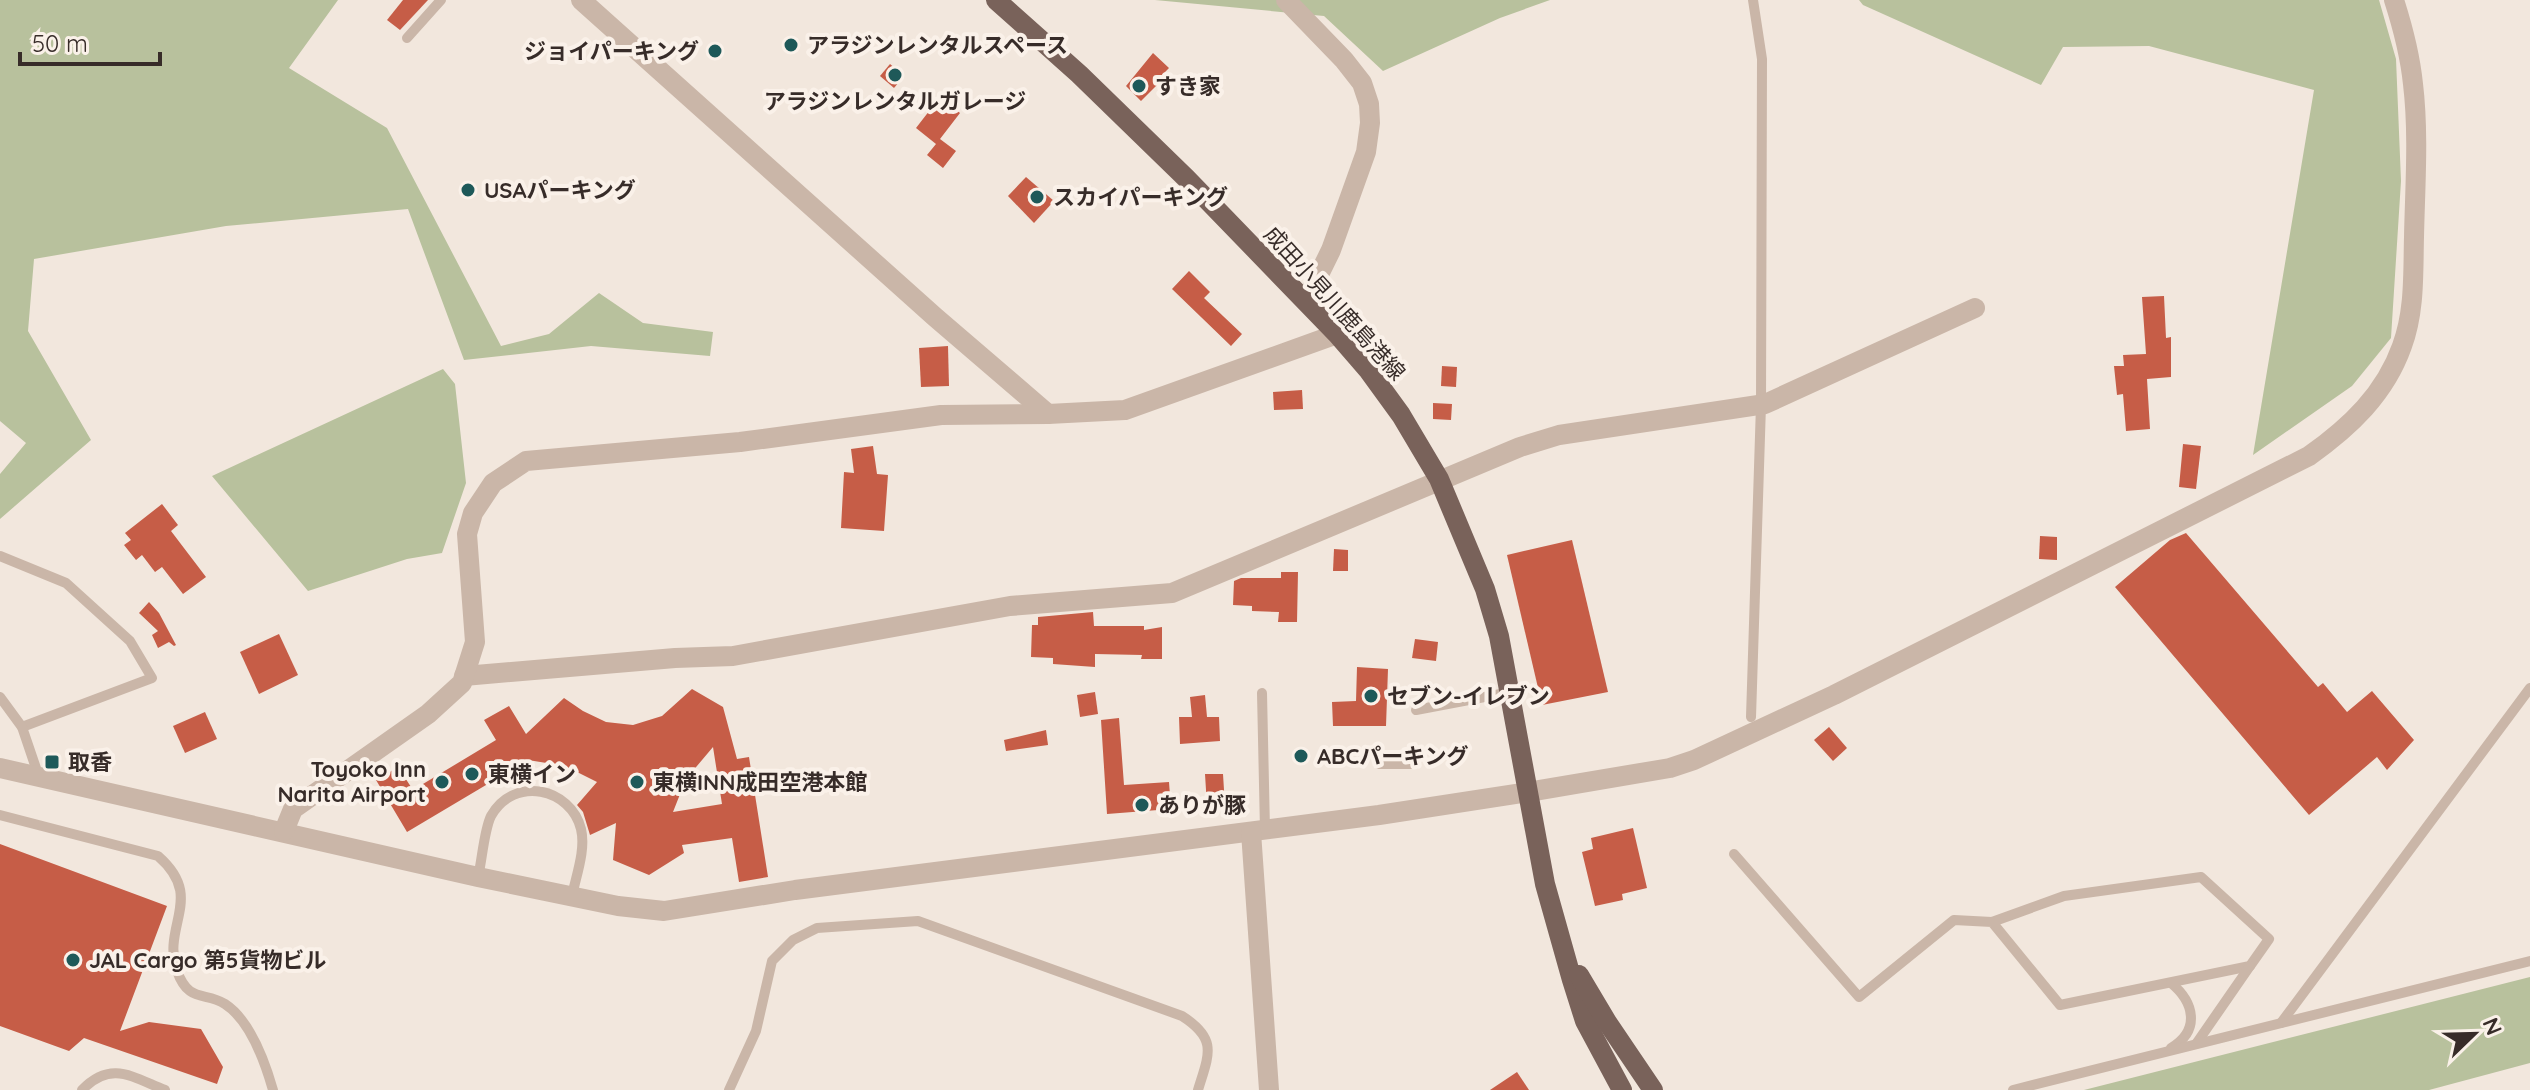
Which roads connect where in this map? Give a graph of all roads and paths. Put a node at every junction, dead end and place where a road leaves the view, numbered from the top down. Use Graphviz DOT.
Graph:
graph roads {
  1 [pos="441,0"];
  2 [pos="581,0"];
  3 [pos="996,0"];
  4 [pos="1286,0"];
  5 [pos="1753,0"];
  6 [pos="2394,0"];
  7 [pos="407,38"];
  8 [pos="1306,301"];
  9 [pos="1975,308"];
  10 [pos="1337,334"];
  11 [pos="1761,405"];
  12 [pos="1048,414"];
  13 [pos="1439,479"];
  14 [pos="0,556"];
  15 [pos="464,676"];
  16 [pos="2530,688"];
  17 [pos="1511,692"];
  18 [pos="1262,693"];
  19 [pos="0,697"];
  20 [pos="1416,710"];
  21 [pos="1751,717"];
  22 [pos="22,727"];
  23 [pos="1378,764"];
  24 [pos="1416,764"];
  25 [pos="0,768"];
  26 [pos="39,777"];
  27 [pos="1528,792"];
  28 [pos="0,815"];
  29 [pos="284,831"];
  30 [pos="1258,831"];
  31 [pos="1734,854"];
  32 [pos="478,877"];
  33 [pos="572,896"];
  34 [pos="1992,922"];
  35 [pos="1565,951"];
  36 [pos="2530,961"];
  37 [pos="2250,966"];
  38 [pos="2171,983"];
  39 [pos="2281,1023"];
  40 [pos="2196,1044"];
  41 [pos="2166,1051"];
  42 [pos="82,1090"];
  43 [pos="165,1090"];
  44 [pos="273,1090"];
  45 [pos="729,1090"];
  46 [pos="1198,1090"];
  47 [pos="1269,1090"];
  48 [pos="1622,1090"];
  49 [pos="1653,1090"];
  50 [pos="2013,1090"];
  1 -- 7 [label="lane"];
  2 -- 12 [label="street"];
  3 -- 8 [label="main road, 成田小見川鹿島港線"];
  4 -- 8 [label="street"];
  5 -- 11 [label="lane"];
  6 -- 27 [label="street"];
  8 -- 10 [label="main road, 成田小見川鹿島港線"];
  9 -- 11 [label="street"];
  10 -- 12 [label="street"];
  10 -- 13 [label="main road, 成田小見川鹿島港線"];
  11 -- 13 [label="street"];
  11 -- 21 [label="lane"];
  12 -- 15 [label="street"];
  13 -- 15 [label="street"];
  13 -- 17 [label="main road, 成田小見川鹿島港線"];
  14 -- 22 [label="lane"];
  15 -- 29 [label="street"];
  16 -- 39 [label="lane"];
  17 -- 20 [label="lane"];
  17 -- 27 [label="main road, 成田小見川鹿島港線"];
  18 -- 30 [label="lane"];
  19 -- 22 [label="lane"];
  22 -- 26 [label="lane"];
  23 -- 24 [label="lane"];
  25 -- 26 [label="street"];
  26 -- 29 [label="street"];
  27 -- 30 [label="street"];
  27 -- 35 [label="main road, 成田小見川鹿島港線"];
  28 -- 44 [label="lane"];
  29 -- 32 [label="street"];
  30 -- 33 [label="street"];
  30 -- 47 [label="street"];
  31 -- 34 [label="lane"];
  32 -- 33 [label="street"];
  32 -- 33 [label="lane"];
  34 -- 37 [label="lane"];
  34 -- 38 [label="lane"];
  35 -- 48 [label="main road, 成田小見川鹿島港線"];
  35 -- 49 [label="main road, 成田小見川鹿島港線"];
  36 -- 39 [label="lane"];
  37 -- 38 [label="lane"];
  37 -- 40 [label="lane"];
  38 -- 41 [label="lane"];
  39 -- 40 [label="lane"];
  40 -- 41 [label="lane"];
  41 -- 50 [label="lane"];
  42 -- 43 [label="lane"];
  45 -- 46 [label="lane"];
}
